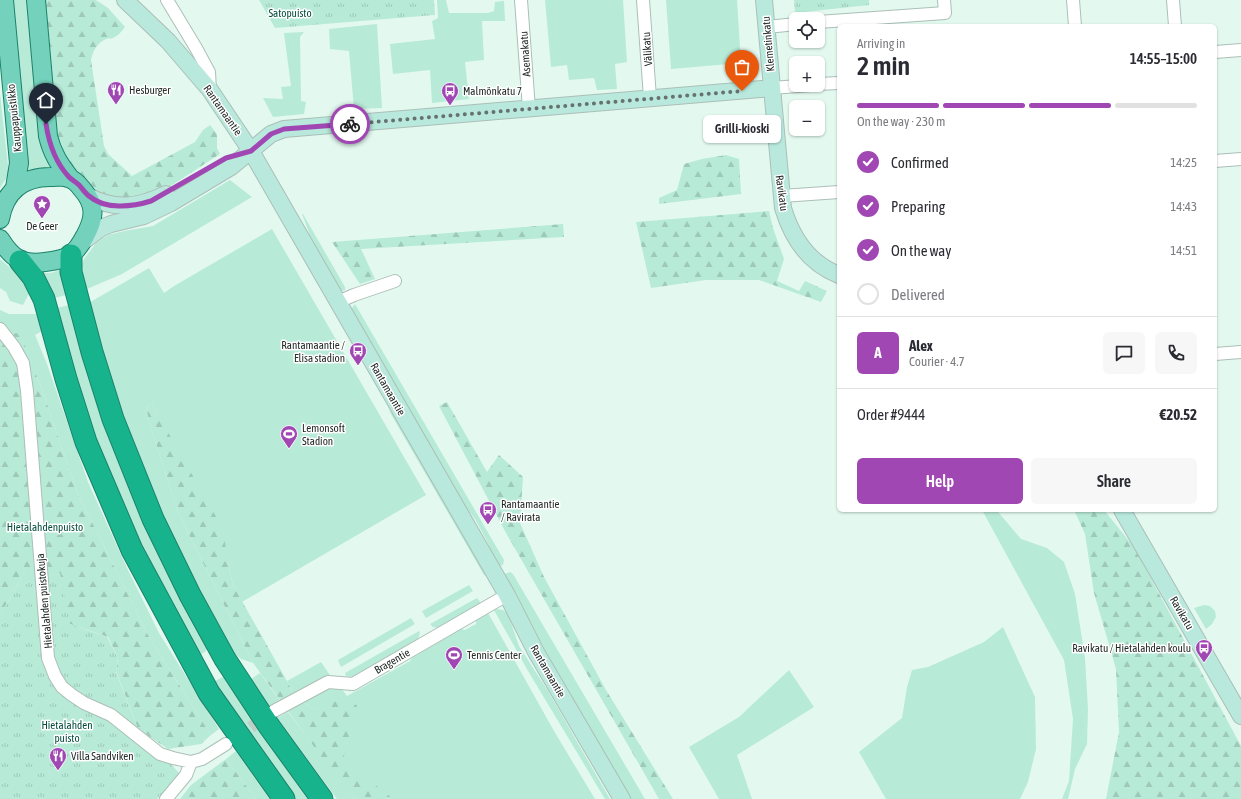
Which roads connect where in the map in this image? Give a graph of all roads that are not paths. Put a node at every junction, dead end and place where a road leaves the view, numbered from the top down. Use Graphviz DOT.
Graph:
graph roads {
  1 [pos="4,0"];
  2 [pos="36,0"];
  3 [pos="125,0"];
  4 [pos="521,0"];
  5 [pos="643,0"];
  6 [pos="764,0"];
  7 [pos="944,0"];
  8 [pos="1073,0"];
  9 [pos="1173,0"];
  10 [pos="168,1"];
  11 [pos="825,22"];
  12 [pos="1075,24"];
  13 [pos="1175,24"];
  14 [pos="789,25"];
  15 [pos="767,27"];
  16 [pos="1241,50"];
  17 [pos="1217,52"];
  18 [pos="837,83"];
  19 [pos="825,84"];
  20 [pos="789,87"];
  21 [pos="772,88"];
  22 [pos="210,90"];
  23 [pos="650,98"];
  24 [pos="529,109"];
  25 [pos="251,151"];
  26 [pos="1241,159"];
  27 [pos="1217,161"];
  28 [pos="70,178"];
  29 [pos="837,192"];
  30 [pos="8,194"];
  31 [pos="88,196"];
  32 [pos="782,196"];
  33 [pos="0,219"];
  34 [pos="0,239"];
  35 [pos="75,257"];
  36 [pos="20,261"];
  37 [pos="837,274"];
  38 [pos="395,281"];
  39 [pos="338,302"];
  40 [pos="0,329"];
  41 [pos="1241,352"];
  42 [pos="1217,354"];
  43 [pos="1123,512"];
  44 [pos="506,595"];
  45 [pos="274,711"];
  46 [pos="1241,716"];
  47 [pos="226,744"];
  48 [pos="190,762"];
  49 [pos="166,799"];
  50 [pos="284,799"];
  51 [pos="322,799"];
  52 [pos="622,799"];
  1 -- 30 [label="main road, Kauppapuistikko"];
  2 -- 28 [label="main road"];
  3 -- 22 [label="main road, Rantamaantie"];
  4 -- 24 [label="street, Asemakatu"];
  5 -- 23 [label="street, Välikatu"];
  6 -- 15 [label="main road, Klemetinkatu"];
  7 -- 11 [label="street"];
  8 -- 12 [label="street"];
  9 -- 13 [label="street"];
  10 -- 22 [label="street"];
  14 -- 15 [label="street"];
  15 -- 21 [label="main road, Klemetinkatu"];
  16 -- 17 [label="street"];
  18 -- 19 [label="street"];
  20 -- 21 [label="street"];
  21 -- 23 [label="main road"];
  21 -- 32 [label="main road, Ravikatu"];
  22 -- 25 [label="main road, Rantamaantie"];
  23 -- 24 [label="main road"];
  24 -- 25 [label="main road"];
  25 -- 31 [label="main road"];
  25 -- 35 [label="main road"];
  25 -- 39 [label="main road, Rantamaantie"];
  26 -- 27 [label="street"];
  28 -- 30 [label="main road"];
  28 -- 31 [label="main road"];
  29 -- 32 [label="street"];
  30 -- 33 [label="main road, Kauppapuistikko"];
  31 -- 35 [label="main road"];
  32 -- 37 [label="main road, Ravikatu"];
  34 -- 36 [label="main road"];
  35 -- 36 [label="main road"];
  35 -- 51 [label="highway"];
  36 -- 50 [label="highway"];
  38 -- 39 [label="street"];
  39 -- 44 [label="main road, Rantamaantie"];
  40 -- 48 [label="street, Hietalahden puistokuja"];
  41 -- 42 [label="street"];
  43 -- 46 [label="main road, Ravikatu"];
  44 -- 45 [label="street, Bragentie"];
  44 -- 52 [label="main road, Rantamaantie"];
  47 -- 48 [label="street"];
  48 -- 49 [label="street"];
}
